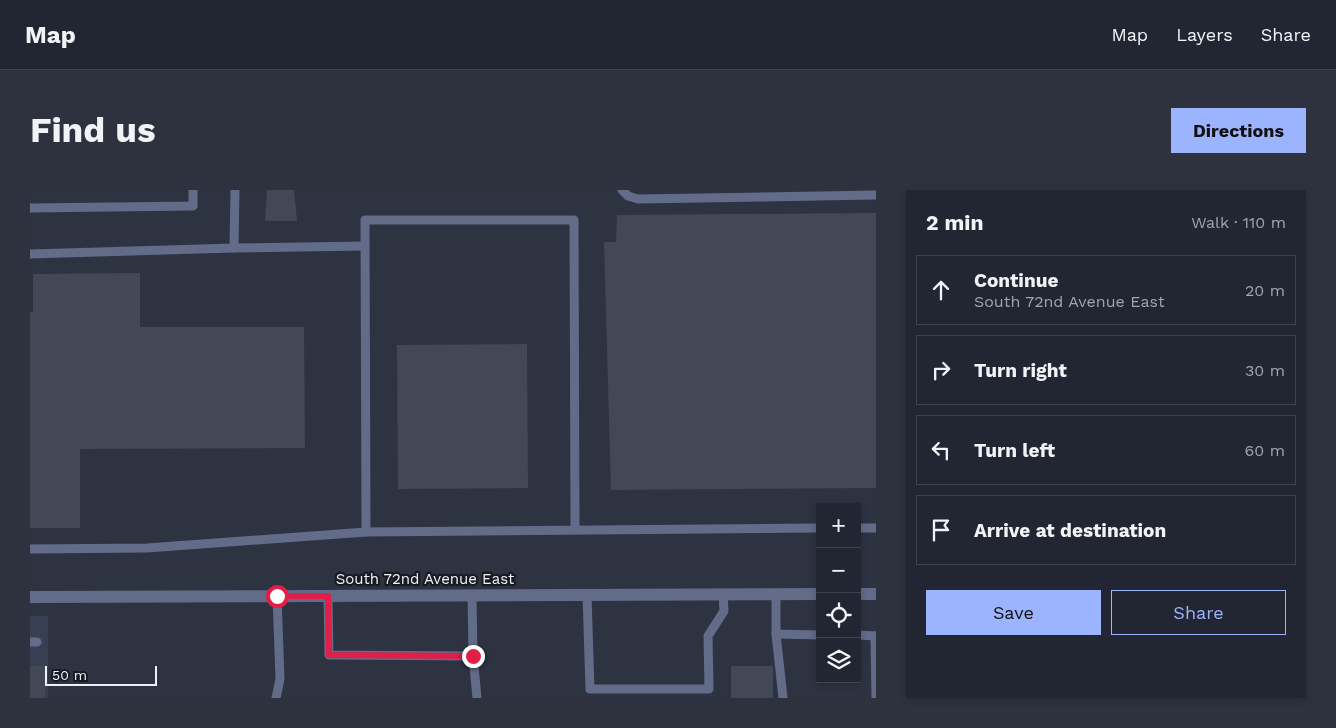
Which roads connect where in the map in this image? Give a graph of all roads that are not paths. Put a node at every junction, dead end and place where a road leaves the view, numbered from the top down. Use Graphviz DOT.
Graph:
graph roads {
  1 [pos="193,190"];
  2 [pos="234,190"];
  3 [pos="622,190"];
  4 [pos="876,195"];
  5 [pos="30,208"];
  6 [pos="365,246"];
  7 [pos="234,248"];
  8 [pos="30,254"];
  9 [pos="816,528"];
  10 [pos="861,528"];
  11 [pos="876,528"];
  12 [pos="575,530"];
  13 [pos="366,532"];
  14 [pos="30,548"];
  15 [pos="724,594"];
  16 [pos="776,594"];
  17 [pos="816,594"];
  18 [pos="861,594"];
  19 [pos="876,594"];
  20 [pos="472,595"];
  21 [pos="587,595"];
  22 [pos="277,596"];
  23 [pos="328,596"];
  24 [pos="30,597"];
  25 [pos="776,634"];
  26 [pos="816,635"];
  27 [pos="861,635"];
  28 [pos="876,636"];
  29 [pos="473,656"];
  30 [pos="276,698"];
  31 [pos="477,698"];
  32 [pos="783,698"];
  33 [pos="876,698"];
  1 -- 5 [label="lane"];
  2 -- 7 [label="lane"];
  3 -- 4 [label="lane"];
  6 -- 7 [label="lane"];
  6 -- 12 [label="lane"];
  6 -- 13 [label="lane"];
  7 -- 8 [label="lane"];
  9 -- 12 [label="lane"];
  10 -- 11 [label="lane"];
  12 -- 13 [label="lane"];
  13 -- 14 [label="lane"];
  15 -- 16 [label="street, South 72nd Avenue East"];
  15 -- 21 [label="street, South 72nd Avenue East"];
  15 -- 21 [label="lane"];
  16 -- 17 [label="street, South 72nd Avenue East"];
  16 -- 25 [label="lane"];
  18 -- 19 [label="street"];
  20 -- 21 [label="street, South 72nd Avenue East"];
  20 -- 23 [label="street, South 72nd Avenue East"];
  20 -- 29 [label="lane"];
  22 -- 23 [label="street, South 72nd Avenue East"];
  22 -- 24 [label="street, South 72nd Avenue East"];
  22 -- 30 [label="lane"];
  23 -- 29 [label="lane"];
  25 -- 26 [label="lane"];
  25 -- 32 [label="lane"];
  27 -- 28 [label="lane"];
  28 -- 33 [label="lane"];
  29 -- 31 [label="lane"];
}
